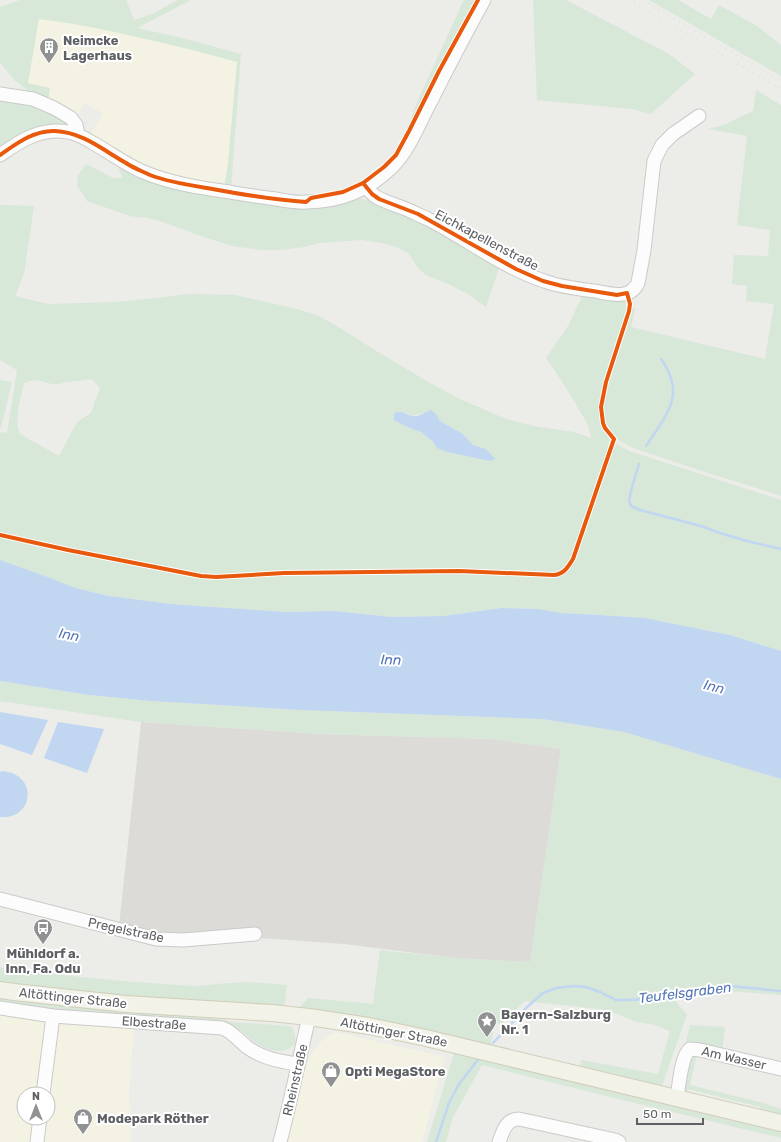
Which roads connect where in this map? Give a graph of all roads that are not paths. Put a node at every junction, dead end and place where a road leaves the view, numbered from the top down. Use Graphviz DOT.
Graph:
graph roads {
  1 [pos="484,0"];
  2 [pos="0,94"];
  3 [pos="699,116"];
  4 [pos="78,135"];
  5 [pos="0,155"];
  6 [pos="366,188"];
  7 [pos="0,899"];
  8 [pos="255,934"];
  9 [pos="0,990"];
  10 [pos="0,1008"];
  11 [pos="53,1016"];
  12 [pos="310,1017"];
  13 [pos="298,1064"];
  14 [pos="781,1069"];
  15 [pos="43,1086"];
  16 [pos="677,1098"];
  17 [pos="781,1123"];
  18 [pos="39,1126"];
  19 [pos="37,1142"];
  20 [pos="280,1142"];
  21 [pos="499,1142"];
  22 [pos="619,1142"];
  1 -- 6 [label="street"];
  2 -- 4 [label="street"];
  3 -- 6 [label="street, Eichkapellenstraße"];
  4 -- 5 [label="street"];
  4 -- 6 [label="street"];
  7 -- 8 [label="street, Pregelstraße"];
  9 -- 12 [label="main road, Altöttinger Straße"];
  10 -- 11 [label="street, Elbestraße"];
  11 -- 13 [label="street, Elbestraße"];
  11 -- 15 [label="street"];
  12 -- 13 [label="street, Rheinstraße"];
  12 -- 16 [label="main road, Altöttinger Straße"];
  13 -- 20 [label="street, Rheinstraße"];
  14 -- 16 [label="street, Am Wasser"];
  16 -- 17 [label="main road, Altöttinger Straße"];
  18 -- 19 [label="street"];
  21 -- 22 [label="street"];
}
